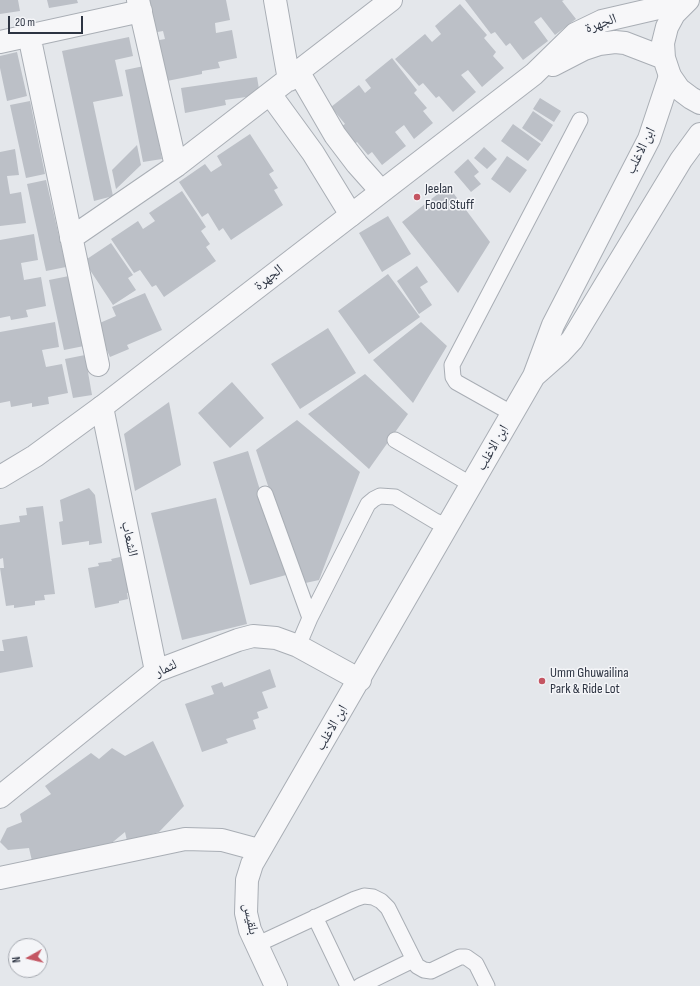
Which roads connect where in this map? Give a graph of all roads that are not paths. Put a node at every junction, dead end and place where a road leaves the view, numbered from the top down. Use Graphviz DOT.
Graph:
graph roads {
  1 [pos="276,0"];
  2 [pos="391,0"];
  3 [pos="686,1"];
  4 [pos="140,5"];
  5 [pos="29,35"];
  6 [pos="0,42"];
  7 [pos="667,67"];
  8 [pos="534,74"];
  9 [pos="294,76"];
  10 [pos="270,94"];
  11 [pos="700,103"];
  12 [pos="580,120"];
  13 [pos="700,134"];
  14 [pos="176,166"];
  15 [pos="381,191"];
  16 [pos="351,215"];
  17 [pos="71,238"];
  18 [pos="98,365"];
  19 [pos="534,376"];
  20 [pos="102,407"];
  21 [pos="513,414"];
  22 [pos="395,440"];
  23 [pos="0,477"];
  24 [pos="472,485"];
  25 [pos="265,494"];
  26 [pos="448,526"];
  27 [pos="310,618"];
  28 [pos="298,646"];
  29 [pos="156,671"];
  30 [pos="360,680"];
  31 [pos="0,797"];
  32 [pos="259,850"];
  33 [pos="1,873"];
  34 [pos="315,917"];
  35 [pos="256,945"];
  36 [pos="413,960"];
  37 [pos="276,986"];
  38 [pos="348,986"];
  39 [pos="360,986"];
  40 [pos="487,986"];
  1 -- 9 [label="street"];
  2 -- 9 [label="street"];
  3 -- 7 [label="street, ابن الاغلب"];
  3 -- 8 [label="street, الجهرة"];
  4 -- 5 [label="street"];
  4 -- 14 [label="street"];
  5 -- 6 [label="street"];
  5 -- 17 [label="street"];
  7 -- 8 [label="street, الجهرة"];
  7 -- 11 [label="street"];
  7 -- 19 [label="street, ابن الاغلب"];
  8 -- 15 [label="street, الجهرة"];
  9 -- 10 [label="street"];
  9 -- 15 [label="street"];
  10 -- 14 [label="street"];
  10 -- 16 [label="street"];
  12 -- 21 [label="lane"];
  13 -- 19 [label="street, ابن الاغلب"];
  14 -- 17 [label="street"];
  15 -- 16 [label="street, الجهرة"];
  16 -- 20 [label="street, الجهرة"];
  17 -- 18 [label="street"];
  19 -- 21 [label="street, ابن الاغلب"];
  20 -- 23 [label="street, الجهرة"];
  20 -- 29 [label="street, الشعاب"];
  21 -- 24 [label="street, ابن الاغلب"];
  22 -- 24 [label="lane"];
  24 -- 26 [label="street, ابن الاغلب"];
  25 -- 27 [label="lane"];
  26 -- 27 [label="lane"];
  26 -- 30 [label="street, ابن الاغلب"];
  27 -- 28 [label="lane"];
  28 -- 29 [label="street, لثمار"];
  28 -- 30 [label="street, لثمار"];
  29 -- 31 [label="street, لثمار"];
  30 -- 32 [label="street, ابن الاغلب"];
  32 -- 33 [label="street"];
  32 -- 35 [label="street, بلقيس"];
  34 -- 35 [label="lane"];
  34 -- 36 [label="lane"];
  34 -- 38 [label="lane"];
  35 -- 37 [label="street, بلقيس"];
  36 -- 39 [label="lane"];
  36 -- 40 [label="lane"];
}
